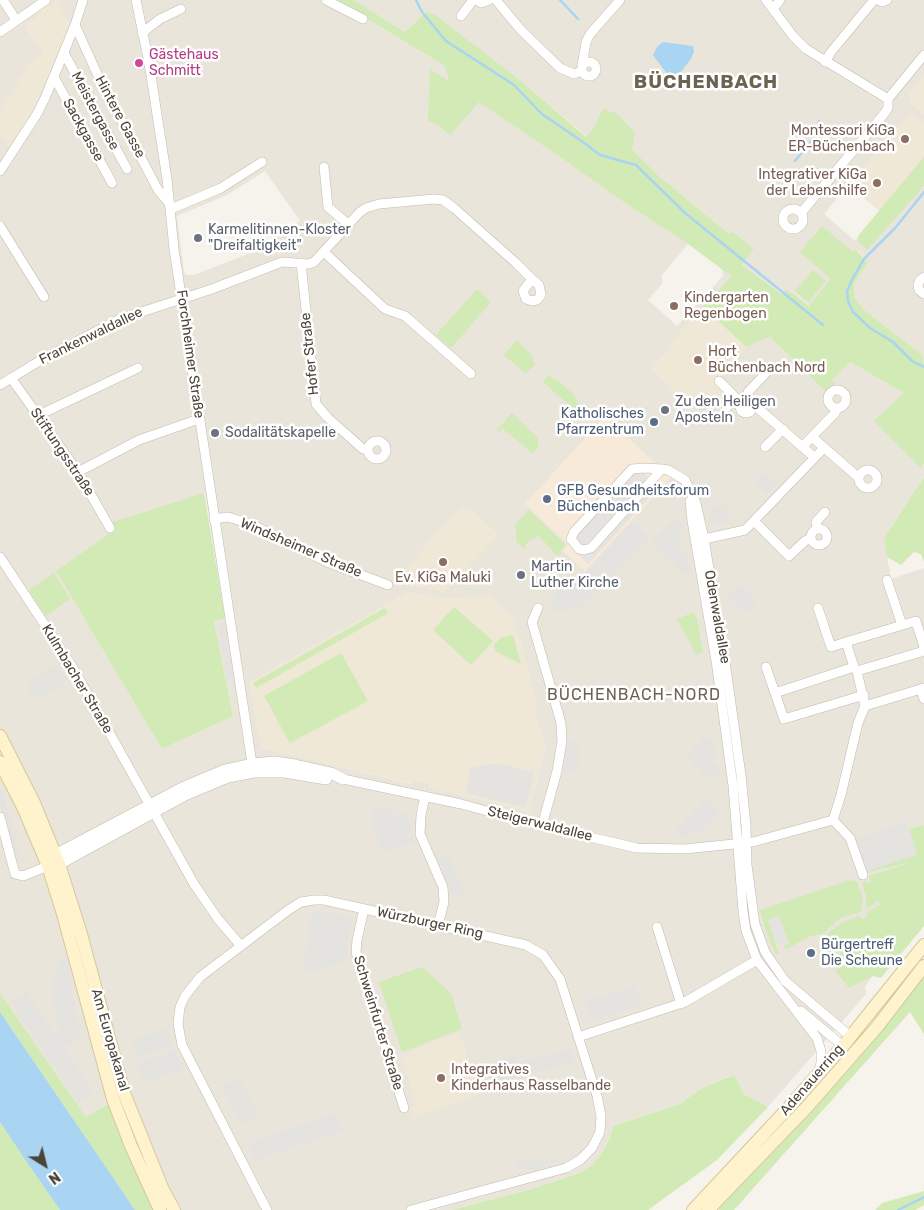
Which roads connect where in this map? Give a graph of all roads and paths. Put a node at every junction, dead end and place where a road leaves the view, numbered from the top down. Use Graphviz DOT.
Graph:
graph roads {
  1 [pos="3,0"];
  2 [pos="46,0"];
  3 [pos="83,0"];
  4 [pos="136,0"];
  5 [pos="326,0"];
  6 [pos="474,0"];
  7 [pos="489,0"];
  8 [pos="496,0"];
  9 [pos="766,0"];
  10 [pos="780,0"];
  11 [pos="876,0"];
  12 [pos="887,0"];
  13 [pos="618,1"];
  14 [pos="181,9"];
  15 [pos="773,9"];
  16 [pos="461,16"];
  17 [pos="363,19"];
  18 [pos="16,20"];
  19 [pos="75,25"];
  20 [pos="0,32"];
  21 [pos="142,33"];
  22 [pos="64,53"];
  23 [pos="924,55"];
  24 [pos="825,62"];
  25 [pos="54,77"];
  26 [pos="888,99"];
  27 [pos="262,162"];
  28 [pos="324,167"];
  29 [pos="127,169"];
  30 [pos="0,171"];
  31 [pos="112,183"];
  32 [pos="171,206"];
  33 [pos="801,213"];
  34 [pos="349,225"];
  35 [pos="0,226"];
  36 [pos="324,252"];
  37 [pos="301,263"];
  38 [pos="924,277"];
  39 [pos="532,279"];
  40 [pos="924,294"];
  41 [pos="44,297"];
  42 [pos="182,298"];
  43 [pos="138,368"];
  44 [pos="767,372"];
  45 [pos="471,374"];
  46 [pos="10,378"];
  47 [pos="719,381"];
  48 [pos="0,385"];
  49 [pos="744,401"];
  50 [pos="726,408"];
  51 [pos="837,408"];
  52 [pos="39,415"];
  53 [pos="199,419"];
  54 [pos="783,429"];
  55 [pos="812,437"];
  56 [pos="765,447"];
  57 [pos="802,447"];
  58 [pos="824,448"];
  59 [pos="368,449"];
  60 [pos="814,458"];
  61 [pos="662,470"];
  62 [pos="78,472"];
  63 [pos="859,478"];
  64 [pos="825,512"];
  65 [pos="214,519"];
  66 [pos="754,522"];
  67 [pos="110,528"];
  68 [pos="818,529"];
  69 [pos="811,538"];
  70 [pos="700,540"];
  71 [pos="0,557"];
  72 [pos="887,580"];
  73 [pos="388,584"];
  74 [pos="538,608"];
  75 [pos="818,608"];
  76 [pos="902,625"];
  77 [pos="846,642"];
  78 [pos="924,649"];
  79 [pos="766,667"];
  80 [pos="855,669"];
  81 [pos="922,688"];
  82 [pos="775,693"];
  83 [pos="864,695"];
  84 [pos="924,699"];
  85 [pos="865,706"];
  86 [pos="0,736"];
  87 [pos="0,762"];
  88 [pos="253,768"];
  89 [pos="343,779"];
  90 [pos="425,796"];
  91 [pos="151,809"];
  92 [pos="0,817"];
  93 [pos="832,820"];
  94 [pos="542,826"];
  95 [pos="743,844"];
  96 [pos="54,862"];
  97 [pos="863,876"];
  98 [pos="364,909"];
  99 [pos="438,925"];
  100 [pos="657,927"];
  101 [pos="924,945"];
  102 [pos="241,946"];
  103 [pos="757,960"];
  104 [pos="924,966"];
  105 [pos="786,997"];
  106 [pos="681,1004"];
  107 [pos="578,1037"];
  108 [pos="846,1041"];
  109 [pos="857,1050"];
  110 [pos="818,1073"];
  111 [pos="404,1108"];
  112 [pos="160,1210"];
  113 [pos="174,1210"];
  114 [pos="267,1210"];
  115 [pos="411,1210"];
  116 [pos="692,1210"];
  117 [pos="708,1210"];
  1 -- 18 [label="street"];
  2 -- 18 [label="street"];
  3 -- 19 [label="street"];
  4 -- 21 [label="street, Forchheimer Straße"];
  5 -- 17 [label="street"];
  6 -- 7 [label="street"];
  6 -- 16 [label="street"];
  8 -- 13 [label="street"];
  9 -- 15 [label="street"];
  10 -- 15 [label="street"];
  11 -- 12 [label="street"];
  11 -- 24 [label="street"];
  14 -- 21 [label="street"];
  15 -- 24 [label="street"];
  18 -- 20 [label="street"];
  19 -- 22 [label="street"];
  19 -- 32 [label="street, Hintere Gasse"];
  21 -- 32 [label="street, Forchheimer Straße"];
  22 -- 25 [label="street"];
  22 -- 29 [label="street, Meistergasse"];
  23 -- 26 [label="street"];
  24 -- 26 [label="street"];
  25 -- 30 [label="street"];
  25 -- 31 [label="street, Sackgasse"];
  26 -- 33 [label="street"];
  27 -- 32 [label="street"];
  28 -- 34 [label="street"];
  32 -- 42 [label="street, Forchheimer Straße"];
  34 -- 36 [label="street"];
  34 -- 39 [label="street"];
  35 -- 41 [label="street"];
  36 -- 37 [label="street"];
  36 -- 45 [label="street"];
  37 -- 42 [label="street, Frankenwaldallee"];
  37 -- 59 [label="street, Hofer Straße"];
  38 -- 40 [label="street"];
  42 -- 46 [label="street, Frankenwaldallee"];
  42 -- 53 [label="street, Forchheimer Straße"];
  43 -- 52 [label="street"];
  44 -- 49 [label="street"];
  46 -- 48 [label="street, Frankenwaldallee"];
  46 -- 52 [label="street, Stiftungsstraße"];
  47 -- 49 [label="street"];
  49 -- 50 [label="street"];
  49 -- 54 [label="street"];
  51 -- 55 [label="street"];
  52 -- 62 [label="street, Stiftungsstraße"];
  53 -- 62 [label="street"];
  53 -- 65 [label="street, Forchheimer Straße"];
  54 -- 56 [label="street"];
  54 -- 57 [label="street"];
  55 -- 57 [label="street"];
  55 -- 58 [label="street"];
  57 -- 60 [label="street"];
  58 -- 60 [label="street"];
  58 -- 63 [label="street"];
  60 -- 66 [label="street"];
  61 -- 61 [label="street, Odenwaldallee"];
  61 -- 70 [label="street, Odenwaldallee"];
  62 -- 67 [label="street, Stiftungsstraße"];
  64 -- 68 [label="street"];
  65 -- 73 [label="street, Windsheimer Straße"];
  65 -- 88 [label="street, Forchheimer Straße"];
  66 -- 69 [label="street"];
  66 -- 70 [label="street"];
  68 -- 69 [label="street"];
  68 -- 69 [label="street"];
  70 -- 95 [label="street, Odenwaldallee"];
  71 -- 91 [label="street, Kulmbacher Straße"];
  72 -- 76 [label="street"];
  74 -- 94 [label="street"];
  75 -- 77 [label="street"];
  76 -- 77 [label="street"];
  76 -- 78 [label="street"];
  77 -- 80 [label="street"];
  78 -- 80 [label="street"];
  79 -- 82 [label="street"];
  80 -- 82 [label="street"];
  80 -- 83 [label="street"];
  81 -- 84 [label="street"];
  81 -- 85 [label="street"];
  82 -- 83 [label="street"];
  83 -- 85 [label="street"];
  85 -- 93 [label="street"];
  86 -- 96 [label="main road, Am Europakanal"];
  87 -- 96 [label="main road, Am Europakanal"];
  88 -- 89 [label="street, Steigerwaldallee"];
  88 -- 91 [label="street, Steigerwaldallee"];
  89 -- 90 [label="street, Steigerwaldallee"];
  90 -- 94 [label="street, Steigerwaldallee"];
  90 -- 99 [label="street"];
  91 -- 96 [label="street, Steigerwaldallee"];
  91 -- 102 [label="street, Kulmbacher Straße"];
  92 -- 96 [label="street"];
  93 -- 95 [label="street, Steigerwaldallee"];
  93 -- 97 [label="street"];
  94 -- 95 [label="street, Steigerwaldallee"];
  95 -- 103 [label="street, Odenwaldallee"];
  95 -- 108 [label="street, Odenwaldallee"];
  96 -- 112 [label="main road, Am Europakanal"];
  96 -- 113 [label="main road, Am Europakanal"];
  98 -- 99 [label="street, Würzburger Ring"];
  98 -- 102 [label="street, Würzburger Ring"];
  98 -- 111 [label="street, Schweinfurter Straße"];
  99 -- 107 [label="street, Würzburger Ring"];
  100 -- 106 [label="street"];
  101 -- 108 [label="main road, Adenauerring"];
  102 -- 114 [label="street, Würzburger Ring"];
  103 -- 105 [label="street, Odenwaldallee"];
  103 -- 106 [label="street"];
  104 -- 109 [label="main road, Adenauerring"];
  105 -- 108 [label="street, Odenwaldallee"];
  105 -- 110 [label="street, Odenwaldallee"];
  106 -- 107 [label="street"];
  107 -- 115 [label="street, Würzburger Ring"];
  108 -- 109 [label="main road"];
  108 -- 110 [label="main road, Adenauerring"];
  109 -- 117 [label="main road, Adenauerring"];
  110 -- 116 [label="main road, Adenauerring"];
}
